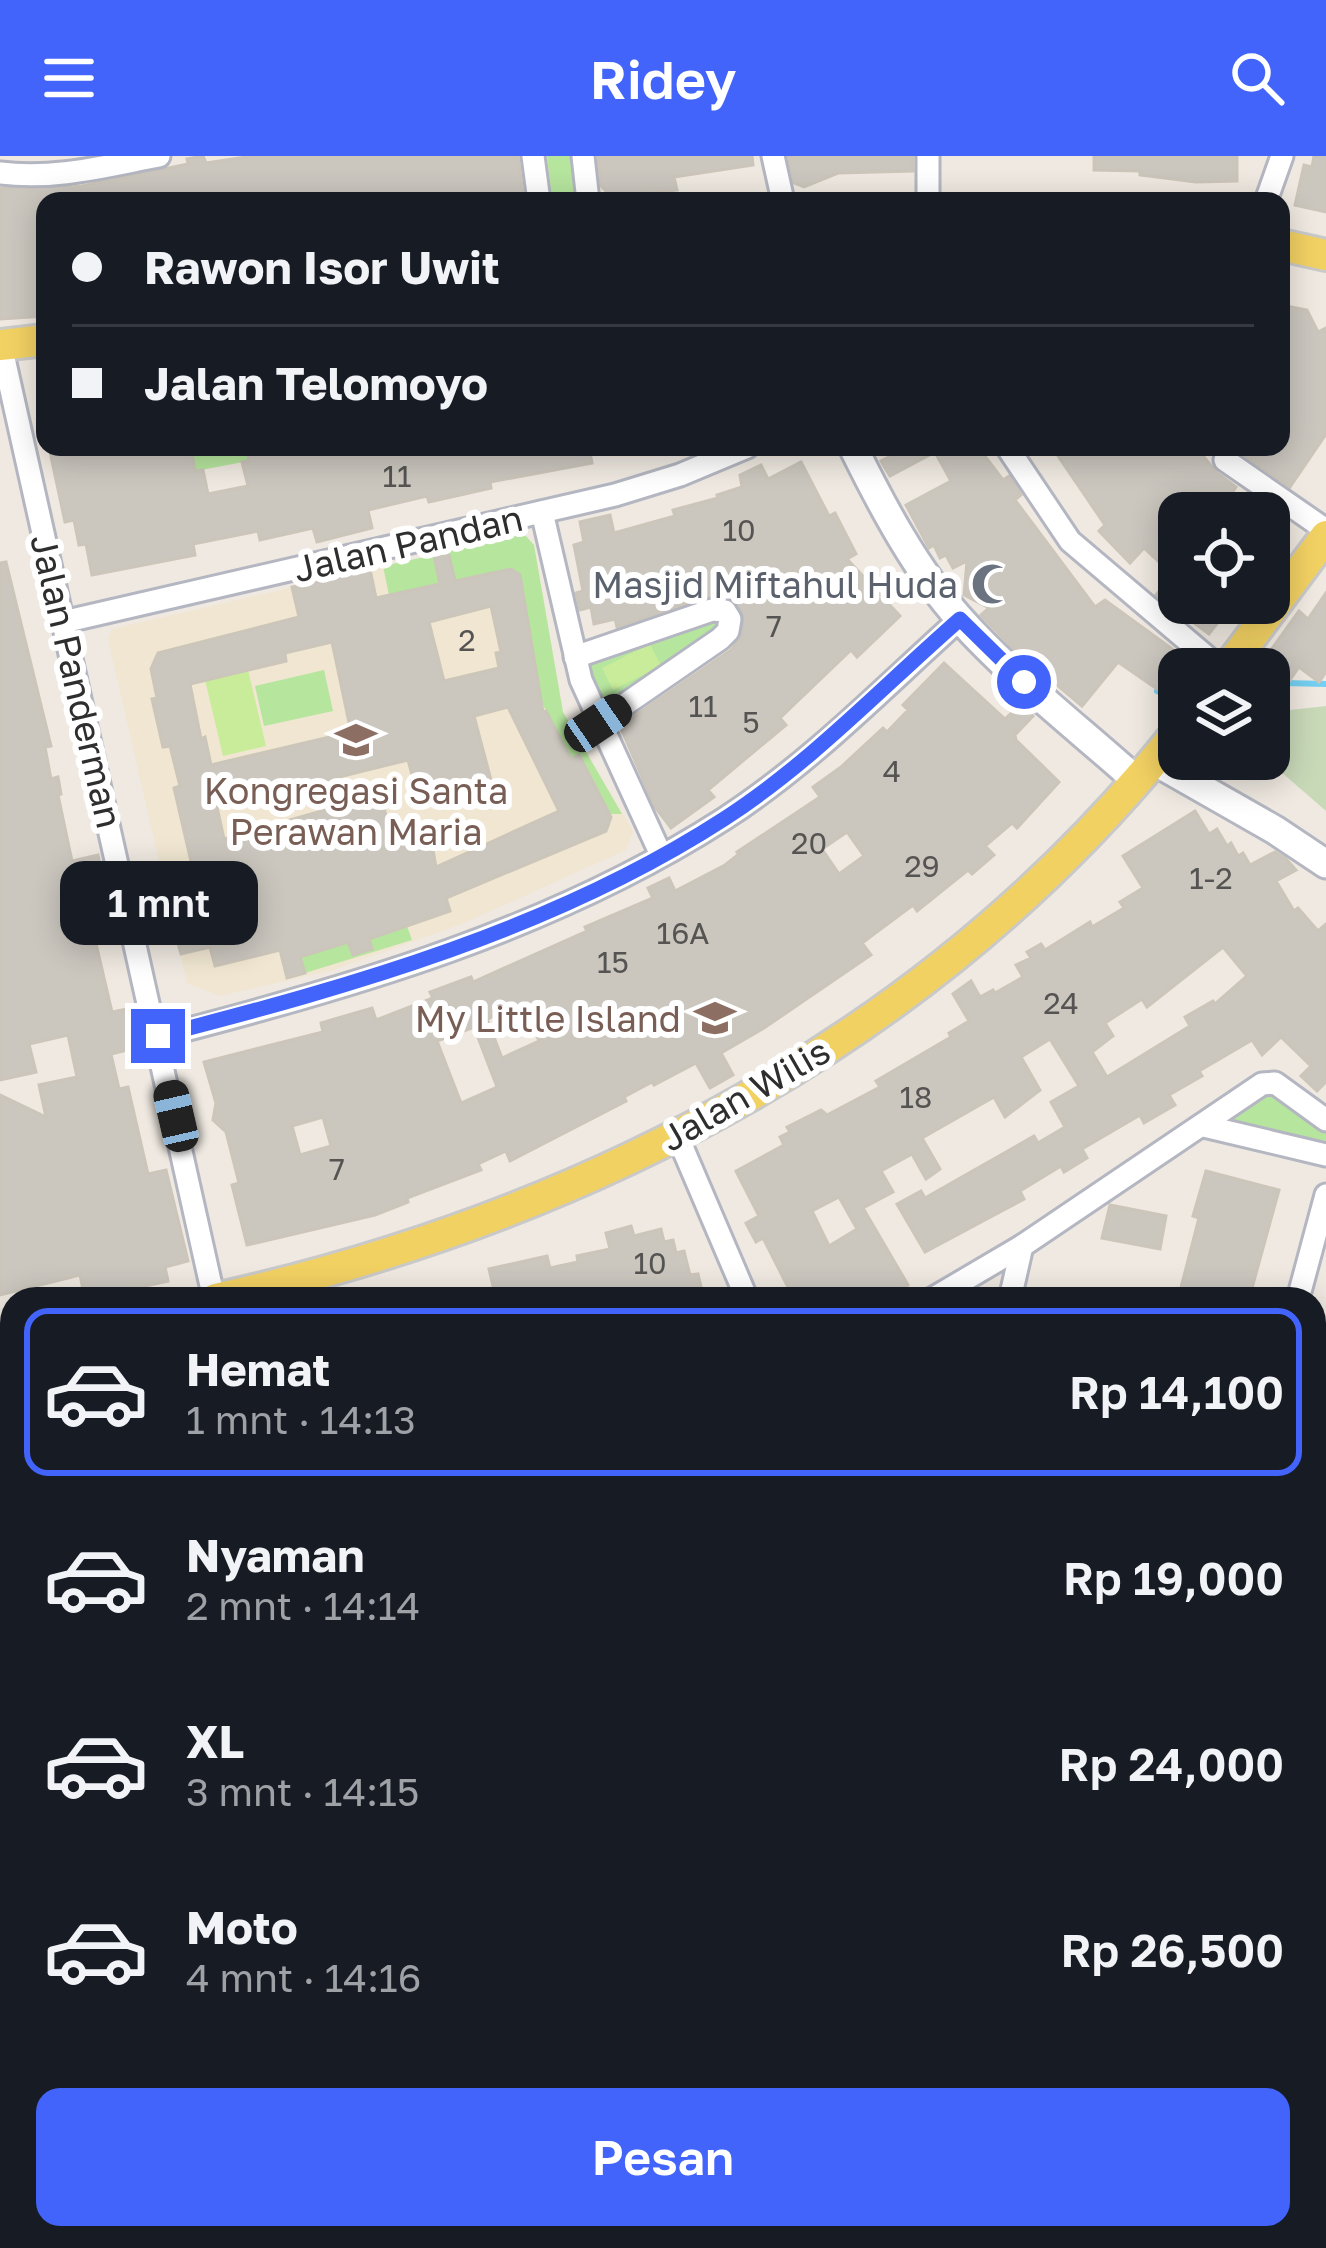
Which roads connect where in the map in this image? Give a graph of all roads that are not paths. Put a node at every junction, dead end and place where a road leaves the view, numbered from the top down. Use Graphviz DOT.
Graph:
graph roads {
  1 [pos="159,156"];
  2 [pos="532,156"];
  3 [pos="583,156"];
  4 [pos="773,156"];
  5 [pos="928,156"];
  6 [pos="1282,156"];
  7 [pos="0,172"];
  8 [pos="538,192"];
  9 [pos="587,192"];
  10 [pos="781,192"];
  11 [pos="928,192"];
  12 [pos="1269,192"];
  13 [pos="1290,247"];
  14 [pos="1326,255"];
  15 [pos="36,341"];
  16 [pos="0,345"];
  17 [pos="725,456"];
  18 [pos="858,456"];
  19 [pos="1013,456"];
  20 [pos="1226,456"];
  21 [pos="542,512"];
  22 [pos="1326,533"];
  23 [pos="960,619"];
  24 [pos="63,622"];
  25 [pos="1199,648"];
  26 [pos="1240,648"];
  27 [pos="574,657"];
  28 [pos="598,723"];
  29 [pos="1158,756"];
  30 [pos="1146,771"];
  31 [pos="661,854"];
  32 [pos="1326,864"];
  33 [pos="158,1036"];
  34 [pos="1326,1120"];
  35 [pos="1204,1126"];
  36 [pos="677,1136"];
  37 [pos="1326,1154"];
  38 [pos="1326,1195"];
  39 [pos="1022,1246"];
  40 [pos="212,1287"];
  41 [pos="271,1287"];
  42 [pos="742,1287"];
  43 [pos="952,1287"];
  44 [pos="1013,1287"];
  45 [pos="1301,1287"];
  1 -- 7 [label="street"];
  2 -- 8 [label="street"];
  3 -- 9 [label="street"];
  4 -- 10 [label="street"];
  5 -- 11 [label="street"];
  6 -- 12 [label="street"];
  13 -- 14 [label="main road"];
  15 -- 16 [label="main road"];
  16 -- 24 [label="street, Jalan Panderman"];
  17 -- 21 [label="street, Jalan Pandan"];
  18 -- 23 [label="main road"];
  19 -- 25 [label="street"];
  20 -- 22 [label="street"];
  21 -- 24 [label="street, Jalan Pandan"];
  21 -- 27 [label="street"];
  22 -- 26 [label="main road"];
  23 -- 30 [label="main road"];
  23 -- 31 [label="street"];
  24 -- 33 [label="street, Jalan Panderman"];
  27 -- 28 [label="street"];
  27 -- 28 [label="street"];
  28 -- 31 [label="street"];
  29 -- 30 [label="main road, Jalan Wilis"];
  30 -- 32 [label="main road"];
  30 -- 36 [label="main road, Jalan Wilis"];
  31 -- 33 [label="street"];
  33 -- 40 [label="street, Jalan Panderman"];
  34 -- 35 [label="street"];
  35 -- 37 [label="street"];
  35 -- 39 [label="street"];
  36 -- 41 [label="main road, Jalan Wilis"];
  36 -- 42 [label="street"];
  38 -- 45 [label="street"];
  39 -- 43 [label="street"];
  39 -- 44 [label="street"];
}
